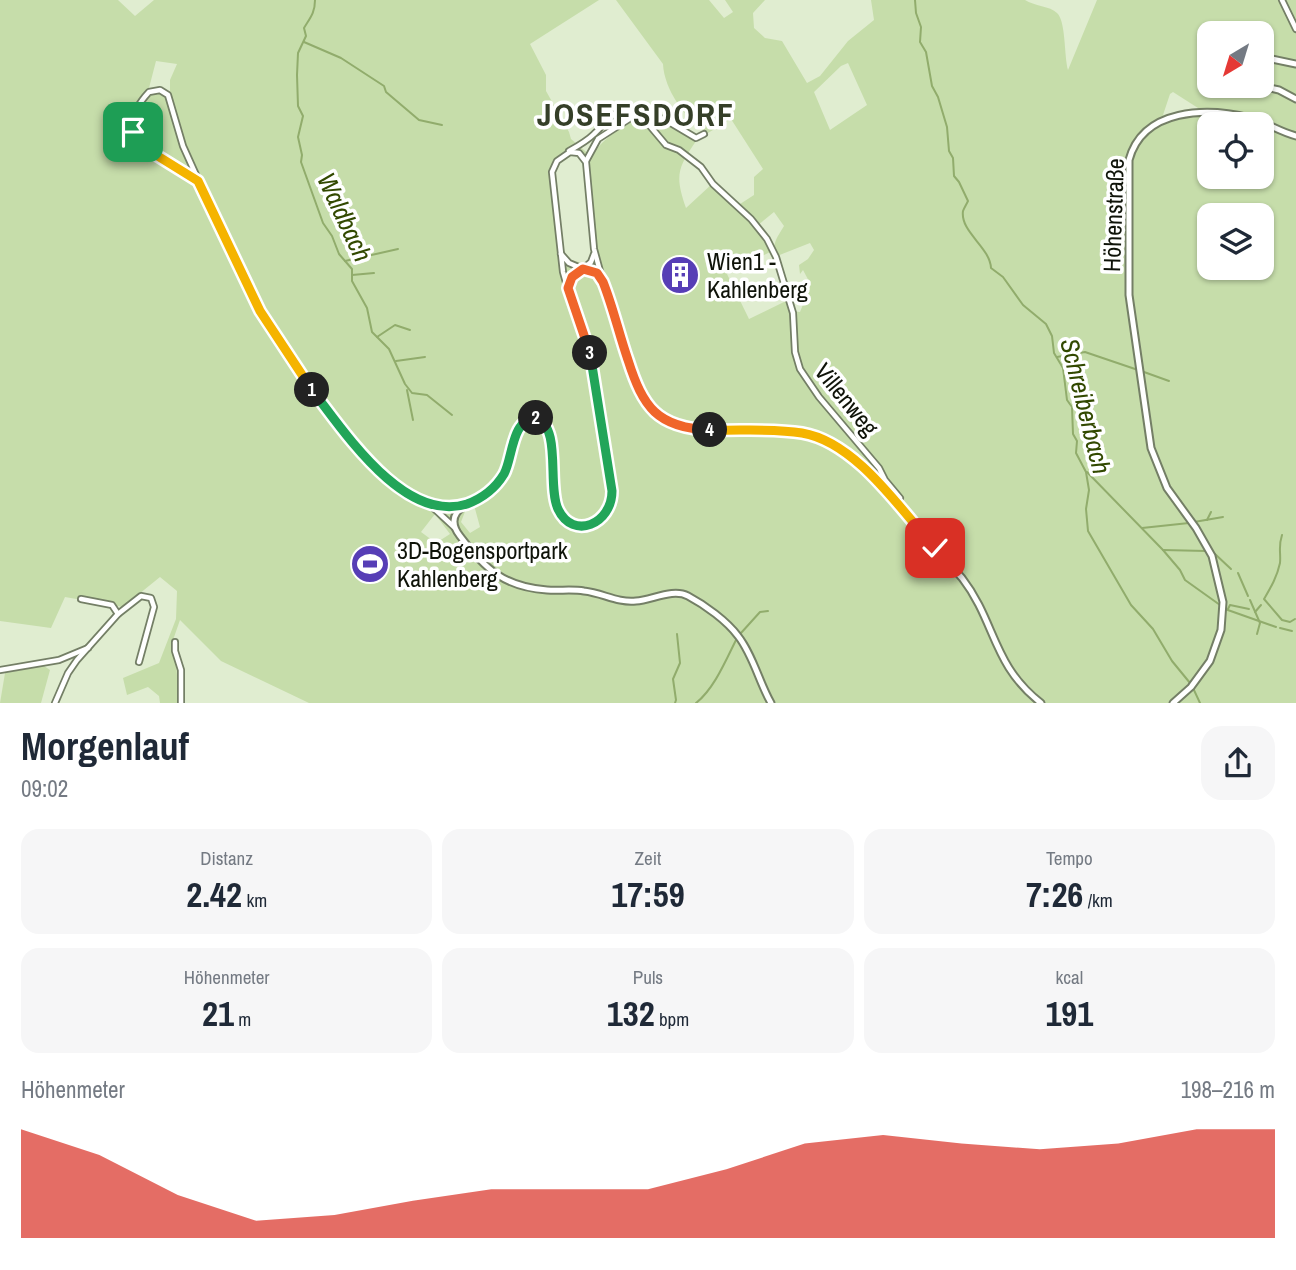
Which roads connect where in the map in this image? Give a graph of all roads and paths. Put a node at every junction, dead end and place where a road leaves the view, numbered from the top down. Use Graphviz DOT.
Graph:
graph roads {
  1 [pos="1282,0"];
  2 [pos="1296,29"];
  3 [pos="1274,59"];
  4 [pos="1296,64"];
  5 [pos="1274,89"];
  6 [pos="1296,99"];
  7 [pos="632,112"];
  8 [pos="639,113"];
  9 [pos="704,134"];
  10 [pos="1296,135"];
  11 [pos="562,156"];
  12 [pos="586,162"];
  13 [pos="198,181"];
  14 [pos="594,249"];
  15 [pos="561,253"];
  16 [pos="583,269"];
  17 [pos="606,289"];
  18 [pos="569,294"];
  19 [pos="426,502"];
  20 [pos="895,503"];
  21 [pos="464,505"];
  22 [pos="455,526"];
  23 [pos="81,599"];
  24 [pos="118,614"];
  25 [pos="175,642"];
  26 [pos="88,648"];
  27 [pos="139,662"];
  28 [pos="0,670"];
  29 [pos="55,703"];
  30 [pos="181,703"];
  31 [pos="772,703"];
  32 [pos="1041,703"];
  33 [pos="1173,703"];
  1 -- 2 [label="street"];
  3 -- 4 [label="street"];
  5 -- 6 [label="street"];
  7 -- 8 [label="street"];
  7 -- 11 [label="street"];
  7 -- 12 [label="street"];
  8 -- 9 [label="street"];
  8 -- 20 [label="street, Villenweg"];
  10 -- 33 [label="street, Höhenstraße"];
  11 -- 12 [label="street"];
  11 -- 15 [label="street"];
  12 -- 14 [label="street"];
  13 -- 13 [label="street"];
  13 -- 19 [label="street"];
  14 -- 16 [label="street"];
  14 -- 17 [label="street"];
  15 -- 16 [label="street"];
  15 -- 18 [label="street"];
  16 -- 17 [label="street"];
  16 -- 18 [label="street"];
  17 -- 20 [label="street"];
  18 -- 21 [label="street"];
  19 -- 21 [label="street"];
  19 -- 22 [label="street"];
  20 -- 32 [label="street"];
  21 -- 22 [label="street"];
  22 -- 31 [label="street"];
  23 -- 24 [label="street"];
  24 -- 26 [label="street"];
  24 -- 27 [label="street"];
  25 -- 30 [label="street"];
  26 -- 28 [label="street"];
  26 -- 29 [label="street"];
}
